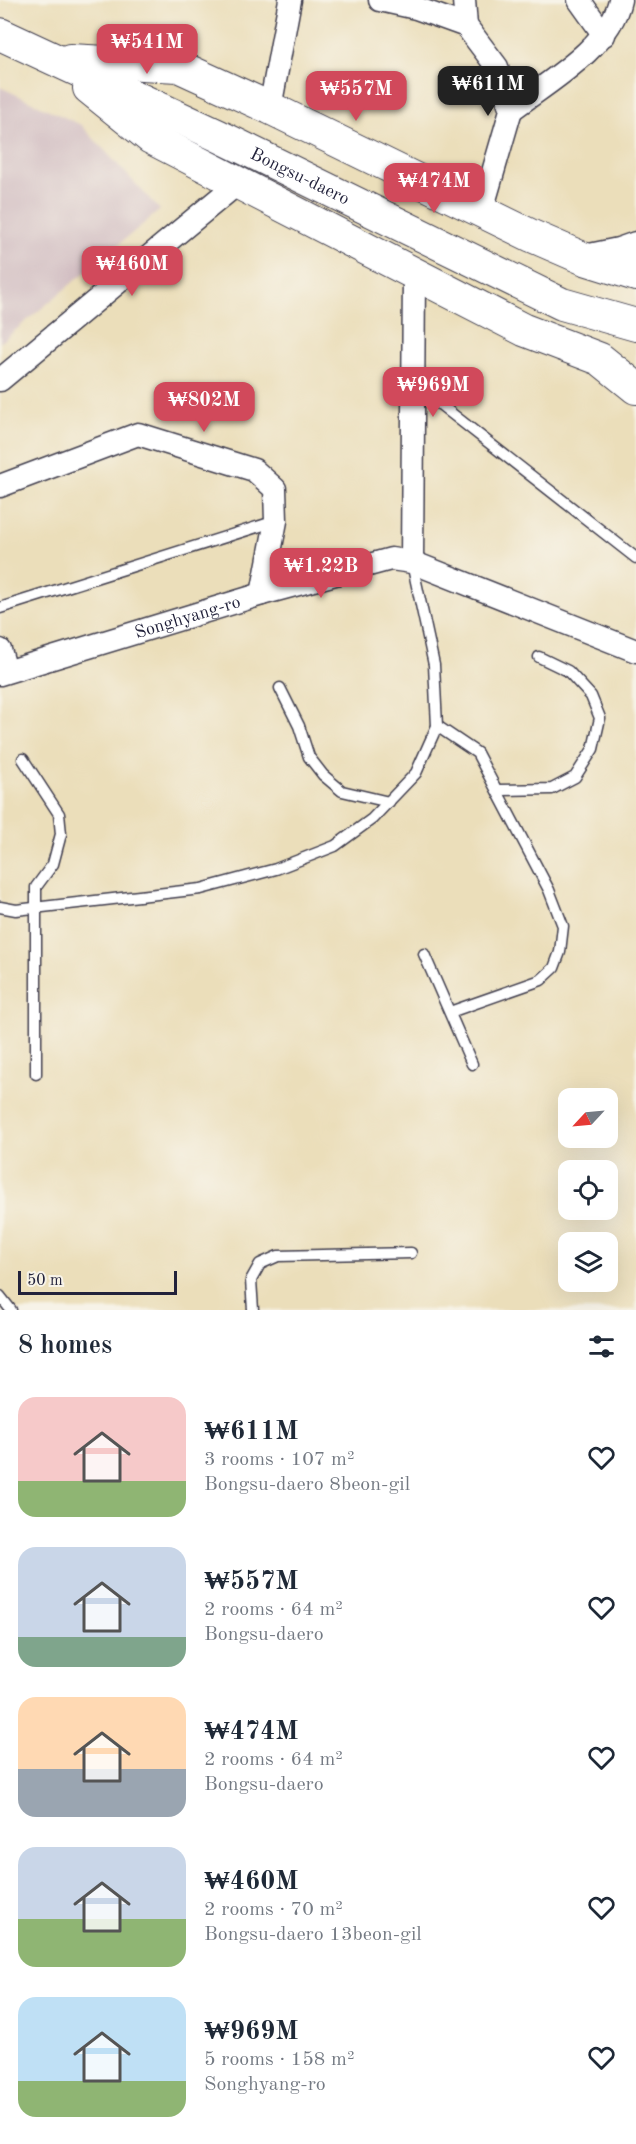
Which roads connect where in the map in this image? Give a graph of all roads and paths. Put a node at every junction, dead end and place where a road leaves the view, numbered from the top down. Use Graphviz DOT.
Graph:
graph roads {
  1 [pos="290,0"];
  2 [pos="380,0"];
  3 [pos="464,0"];
  4 [pos="579,0"];
  5 [pos="620,0"];
  6 [pos="466,26"];
  7 [pos="0,34"];
  8 [pos="604,35"];
  9 [pos="54,59"];
  10 [pos="270,108"];
  11 [pos="511,110"];
  12 [pos="238,183"];
  13 [pos="482,210"];
  14 [pos="636,246"];
  15 [pos="585,259"];
  16 [pos="414,274"];
  17 [pos="636,275"];
  18 [pos="636,325"];
  19 [pos="0,380"];
  20 [pos="413,383"];
  21 [pos="636,388"];
  22 [pos="0,486"];
  23 [pos="276,521"];
  24 [pos="636,558"];
  25 [pos="412,562"];
  26 [pos="262,594"];
  27 [pos="0,608"];
  28 [pos="636,651"];
  29 [pos="540,657"];
  30 [pos="2,665"];
  31 [pos="280,688"];
  32 [pos="438,726"];
  33 [pos="23,759"];
  34 [pos="497,790"];
  35 [pos="389,802"];
  36 [pos="0,908"];
  37 [pos="37,908"];
  38 [pos="424,954"];
  39 [pos="450,1011"];
  40 [pos="472,1064"];
  41 [pos="36,1074"];
  42 [pos="411,1253"];
  43 [pos="0,1296"];
  44 [pos="10,1310"];
  45 [pos="253,1310"];
  1 -- 10 [label="street"];
  2 -- 6 [label="street"];
  3 -- 6 [label="street"];
  4 -- 8 [label="street"];
  5 -- 8 [label="street"];
  6 -- 11 [label="street"];
  7 -- 9 [label="main road, Bongsu-daero"];
  8 -- 11 [label="street"];
  9 -- 10 [label="main road"];
  9 -- 12 [label="main road"];
  9 -- 18 [label="main road, Bongsu-daero"];
  10 -- 13 [label="main road"];
  11 -- 13 [label="street"];
  12 -- 16 [label="main road"];
  12 -- 19 [label="street"];
  13 -- 15 [label="main road"];
  14 -- 15 [label="street"];
  15 -- 17 [label="main road"];
  16 -- 20 [label="street"];
  16 -- 21 [label="main road"];
  20 -- 24 [label="lane"];
  20 -- 25 [label="street"];
  22 -- 23 [label="street"];
  23 -- 26 [label="street"];
  23 -- 27 [label="lane"];
  25 -- 26 [label="street, Songhyang-ro"];
  25 -- 28 [label="street, Songhyang-ro"];
  25 -- 32 [label="lane"];
  26 -- 30 [label="street, Songhyang-ro"];
  29 -- 34 [label="lane"];
  31 -- 35 [label="lane"];
  32 -- 34 [label="lane"];
  32 -- 35 [label="lane"];
  33 -- 37 [label="lane"];
  34 -- 39 [label="lane"];
  35 -- 37 [label="lane"];
  36 -- 37 [label="lane"];
  37 -- 41 [label="lane"];
  38 -- 39 [label="lane"];
  39 -- 40 [label="lane"];
  42 -- 45 [label="lane"];
  43 -- 44 [label="lane"];
}
